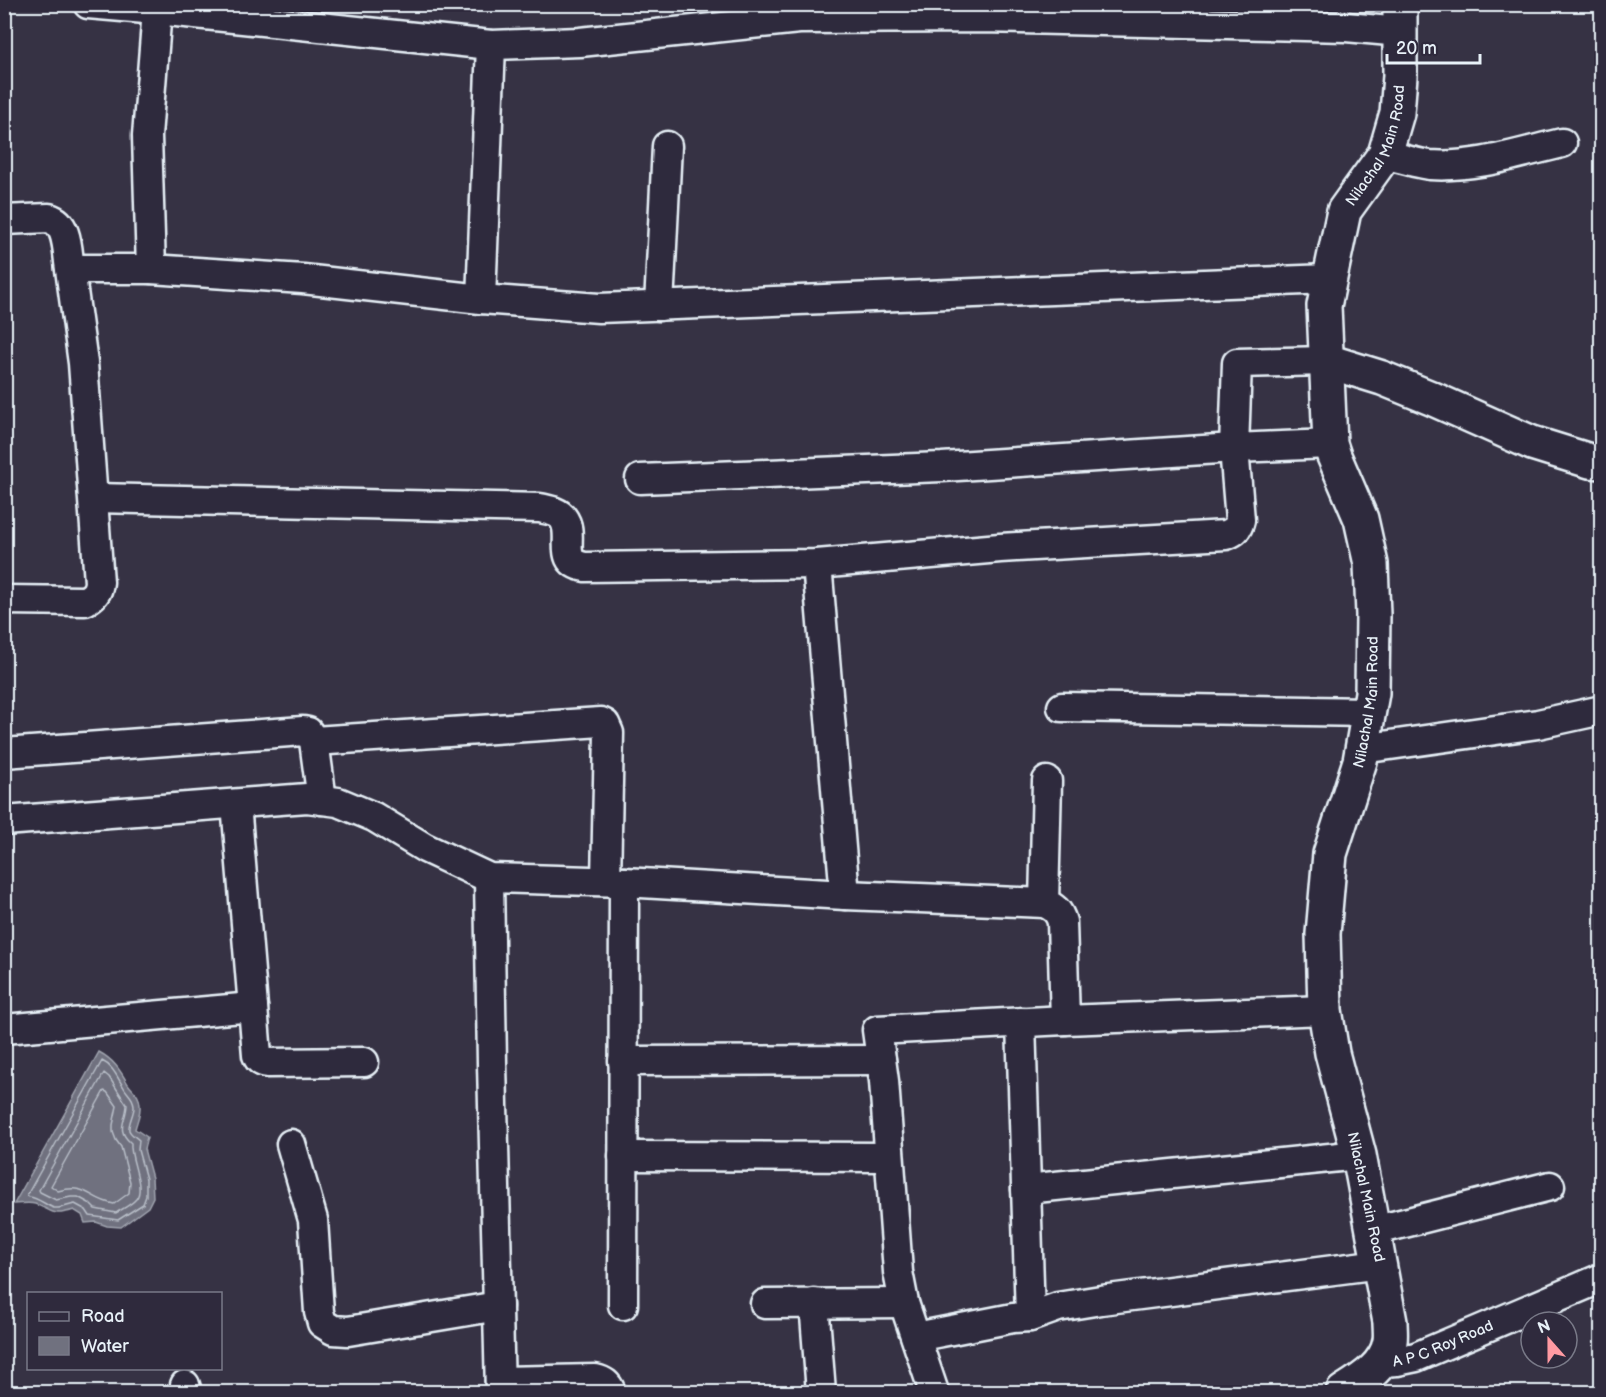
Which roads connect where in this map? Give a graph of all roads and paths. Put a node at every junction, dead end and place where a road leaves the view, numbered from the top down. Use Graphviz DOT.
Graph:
graph roads {
  1 [pos="88,4"];
  2 [pos="157,10"];
  3 [pos="799,12"];
  4 [pos="1400,18"];
  5 [pos="491,45"];
  6 [pos="1562,143"];
  7 [pos="667,146"];
  8 [pos="1384,154"];
  9 [pos="4,220"];
  10 [pos="70,269"];
  11 [pos="151,269"];
  12 [pos="1329,279"];
  13 [pos="481,299"];
  14 [pos="659,306"];
  15 [pos="1327,361"];
  16 [pos="1330,444"];
  17 [pos="1233,448"];
  18 [pos="1602,462"];
  19 [pos="640,479"];
  20 [pos="94,498"];
  21 [pos="817,564"];
  22 [pos="4,600"];
  23 [pos="1062,707"];
  24 [pos="1602,710"];
  25 [pos="1368,712"];
  26 [pos="314,741"];
  27 [pos="1362,749"];
  28 [pos="4,753"];
  29 [pos="1047,781"];
  30 [pos="322,800"];
  31 [pos="236,804"];
  32 [pos="4,820"];
  33 [pos="489,878"];
  34 [pos="615,882"];
  35 [pos="845,895"];
  36 [pos="1044,903"];
  37 [pos="253,1007"];
  38 [pos="1325,1010"];
  39 [pos="1065,1020"];
  40 [pos="1021,1022"];
  41 [pos="4,1029"];
  42 [pos="881,1060"];
  43 [pos="623,1061"];
  44 [pos="364,1062"];
  45 [pos="291,1144"];
  46 [pos="1359,1155"];
  47 [pos="623,1156"];
  48 [pos="889,1157"];
  49 [pos="1550,1186"];
  50 [pos="1026,1189"];
  51 [pos="1373,1231"];
  52 [pos="1380,1264"];
  53 [pos="1602,1278"];
  54 [pos="904,1302"];
  55 [pos="814,1303"];
  56 [pos="765,1304"];
  57 [pos="623,1305"];
  58 [pos="498,1306"];
  59 [pos="1030,1317"];
  60 [pos="916,1337"];
  61 [pos="1382,1362"];
  62 [pos="500,1387"];
  63 [pos="611,1392"];
  64 [pos="820,1392"];
  65 [pos="934,1392"];
  66 [pos="1343,1392"];
  1 -- 2 [label="street"];
  2 -- 5 [label="street"];
  2 -- 11 [label="street"];
  3 -- 4 [label="street"];
  3 -- 5 [label="street"];
  4 -- 8 [label="street, Nilachal Main Road"];
  5 -- 13 [label="street"];
  6 -- 8 [label="street"];
  7 -- 14 [label="street"];
  8 -- 12 [label="street, Nilachal Main Road"];
  9 -- 10 [label="street"];
  10 -- 11 [label="street"];
  10 -- 20 [label="street"];
  11 -- 13 [label="street"];
  12 -- 14 [label="street"];
  12 -- 15 [label="street, Nilachal Main Road"];
  13 -- 14 [label="street"];
  15 -- 16 [label="street, Nilachal Main Road"];
  15 -- 17 [label="street"];
  15 -- 18 [label="street"];
  16 -- 17 [label="street"];
  16 -- 25 [label="street, Nilachal Main Road"];
  17 -- 19 [label="street"];
  17 -- 21 [label="street"];
  20 -- 21 [label="street"];
  20 -- 22 [label="street"];
  21 -- 35 [label="street"];
  23 -- 25 [label="street"];
  24 -- 27 [label="street"];
  25 -- 27 [label="street, Nilachal Main Road"];
  26 -- 28 [label="street"];
  26 -- 30 [label="street"];
  26 -- 34 [label="street"];
  27 -- 38 [label="street, Nilachal Main Road"];
  29 -- 36 [label="street"];
  30 -- 31 [label="street"];
  30 -- 33 [label="street"];
  31 -- 32 [label="street"];
  31 -- 37 [label="street"];
  33 -- 34 [label="street"];
  33 -- 58 [label="street"];
  34 -- 35 [label="street"];
  34 -- 43 [label="street"];
  35 -- 36 [label="street"];
  36 -- 39 [label="street"];
  37 -- 41 [label="street"];
  37 -- 44 [label="street"];
  38 -- 39 [label="street"];
  38 -- 46 [label="street, Nilachal Main Road"];
  39 -- 40 [label="street"];
  40 -- 42 [label="street"];
  40 -- 50 [label="street"];
  42 -- 43 [label="street"];
  42 -- 48 [label="street"];
  43 -- 47 [label="street"];
  45 -- 58 [label="street"];
  46 -- 50 [label="street"];
  46 -- 51 [label="street, Nilachal Main Road"];
  47 -- 48 [label="street"];
  47 -- 57 [label="street"];
  48 -- 54 [label="street"];
  49 -- 51 [label="street"];
  50 -- 59 [label="street"];
  51 -- 52 [label="street, Nilachal Main Road"];
  52 -- 59 [label="street"];
  52 -- 61 [label="street, Nilachal Main Road"];
  53 -- 61 [label="street, A P C Roy Road"];
  54 -- 55 [label="street"];
  54 -- 60 [label="street"];
  55 -- 56 [label="street"];
  55 -- 64 [label="street"];
  58 -- 62 [label="street"];
  59 -- 60 [label="street"];
  60 -- 65 [label="street"];
  61 -- 66 [label="street"];
  62 -- 63 [label="street"];
}
